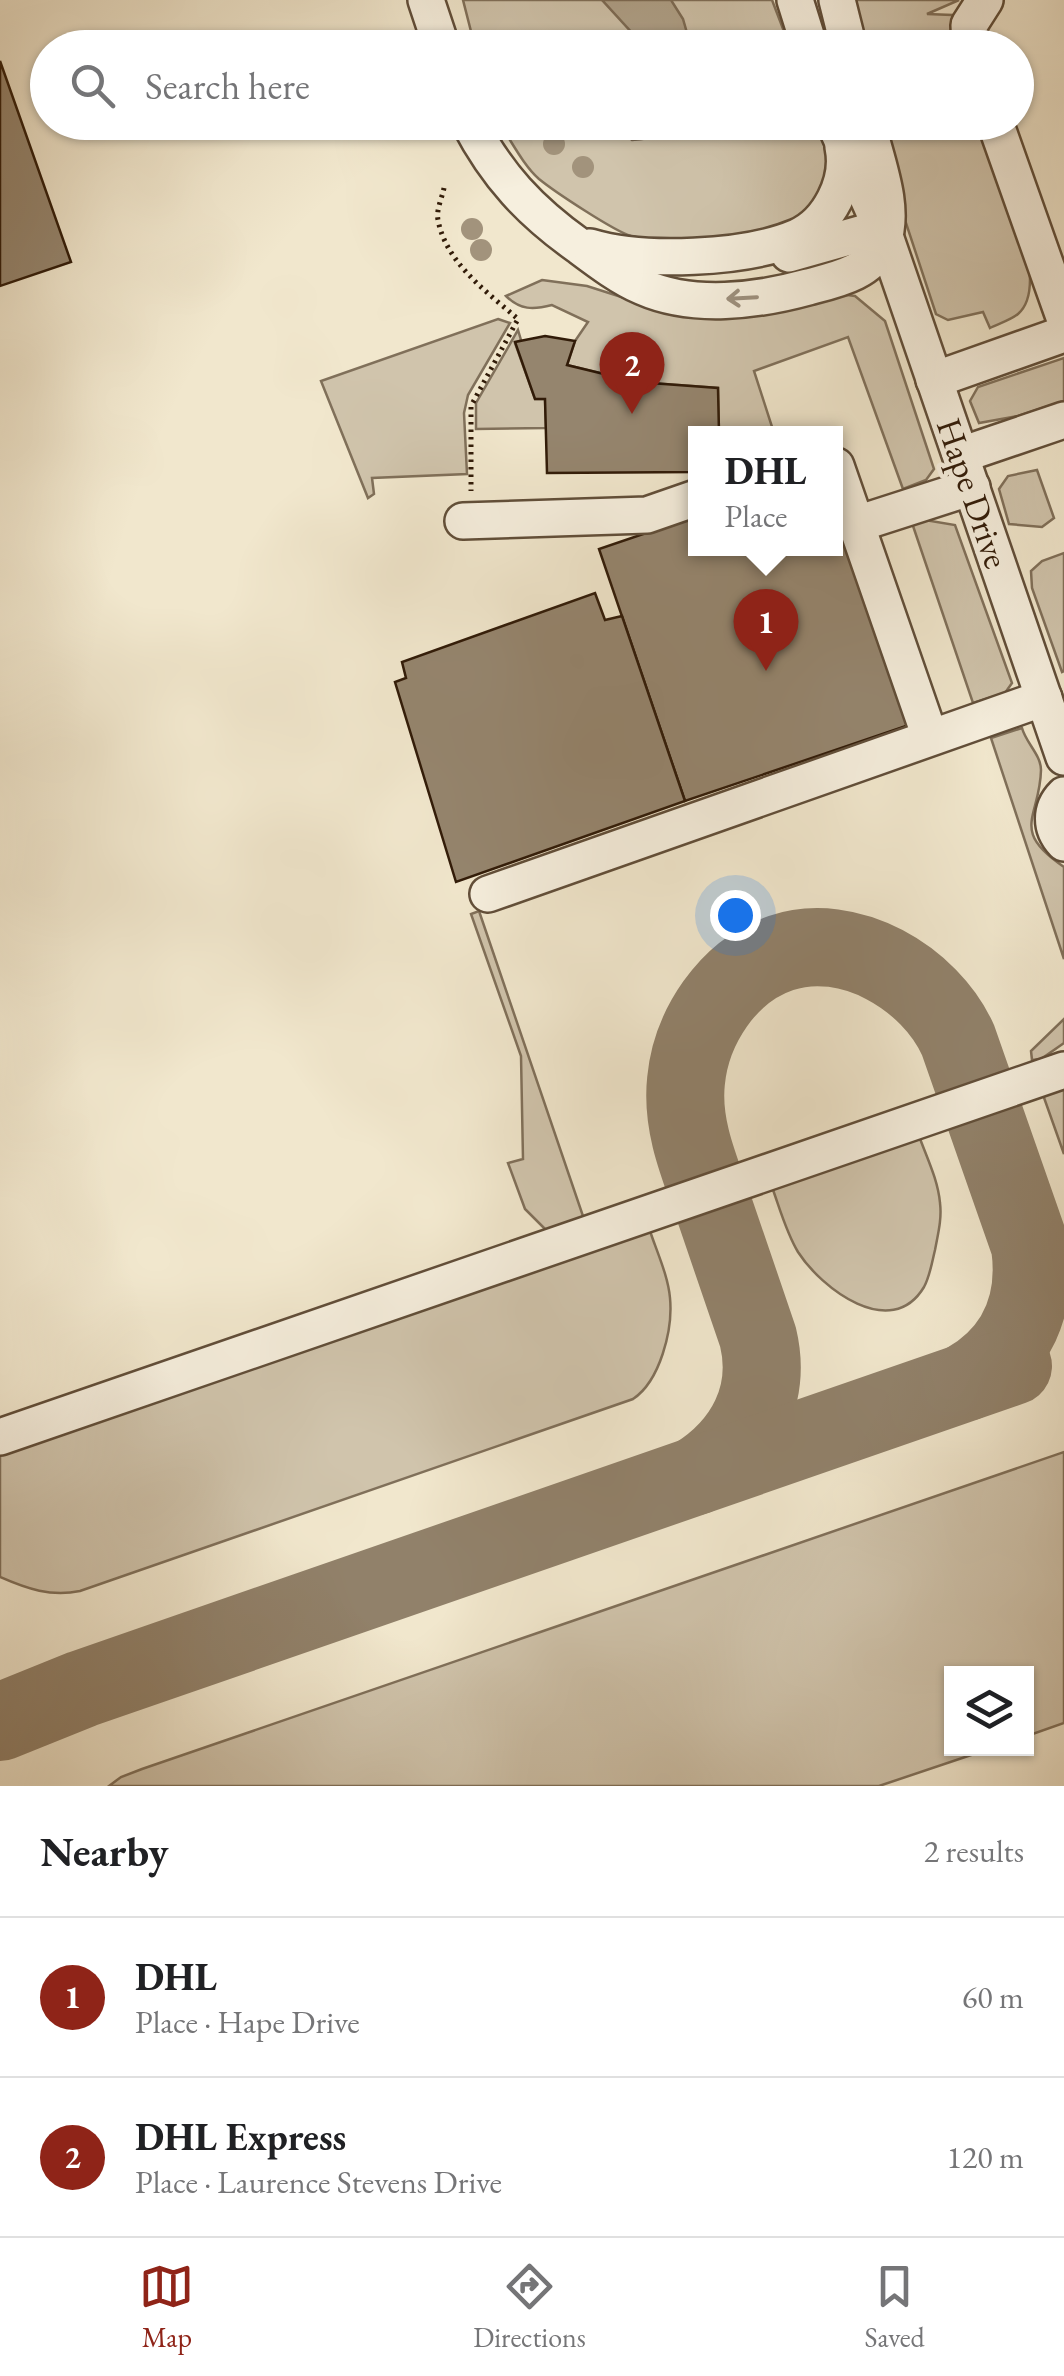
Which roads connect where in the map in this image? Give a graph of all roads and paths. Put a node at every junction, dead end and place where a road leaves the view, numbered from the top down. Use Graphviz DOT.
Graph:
graph roads {
  1 [pos="426,0"];
  2 [pos="796,0"];
  3 [pos="837,0"];
  4 [pos="986,0"];
  5 [pos="436,30"];
  6 [pos="805,30"];
  7 [pos="844,30"];
  8 [pos="969,30"];
  9 [pos="478,140"];
  10 [pos="847,140"];
  11 [pos="854,140"];
  12 [pos="1000,140"];
  13 [pos="444,188"];
  14 [pos="885,236"];
  15 [pos="575,243"];
  16 [pos="713,254"];
  17 [pos="838,279"];
  18 [pos="910,313"];
  19 [pos="1064,317"];
  20 [pos="1064,334"];
  21 [pos="934,380"];
  22 [pos="1064,420"];
  23 [pos="966,471"];
  24 [pos="843,485"];
  25 [pos="688,501"];
  26 [pos="466,521"];
  27 [pos="857,524"];
  28 [pos="1044,698"];
  29 [pos="930,737"];
  30 [pos="1063,753"];
  31 [pos="1064,795"];
  32 [pos="1064,843"];
  33 [pos="488,894"];
  34 [pos="1058,1070"];
  35 [pos="0,1438"];
  1 -- 5 [label="street"];
  2 -- 6 [label="street"];
  3 -- 7 [label="street"];
  4 -- 8 [label="street"];
  9 -- 15 [label="street"];
  10 -- 16 [label="street"];
  11 -- 14 [label="street, Hape Drive"];
  12 -- 19 [label="street"];
  13 -- 26 [label="path"];
  14 -- 16 [label="street"];
  14 -- 17 [label="street"];
  14 -- 18 [label="street, Hape Drive"];
  15 -- 16 [label="street"];
  17 -- 15 [label="street, one-way"];
  17 -- 18 [label="street"];
  18 -- 21 [label="street, Hape Drive"];
  20 -- 21 [label="street"];
  21 -- 23 [label="street, Hape Drive"];
  22 -- 23 [label="street"];
  23 -- 27 [label="street"];
  23 -- 28 [label="street, Hape Drive"];
  24 -- 27 [label="street"];
  25 -- 26 [label="street"];
  27 -- 29 [label="street"];
  28 -- 29 [label="street"];
  28 -- 30 [label="street, Hape Drive"];
  29 -- 33 [label="street"];
  31 -- 32 [label="street"];
  34 -- 35 [label="street"];
}
